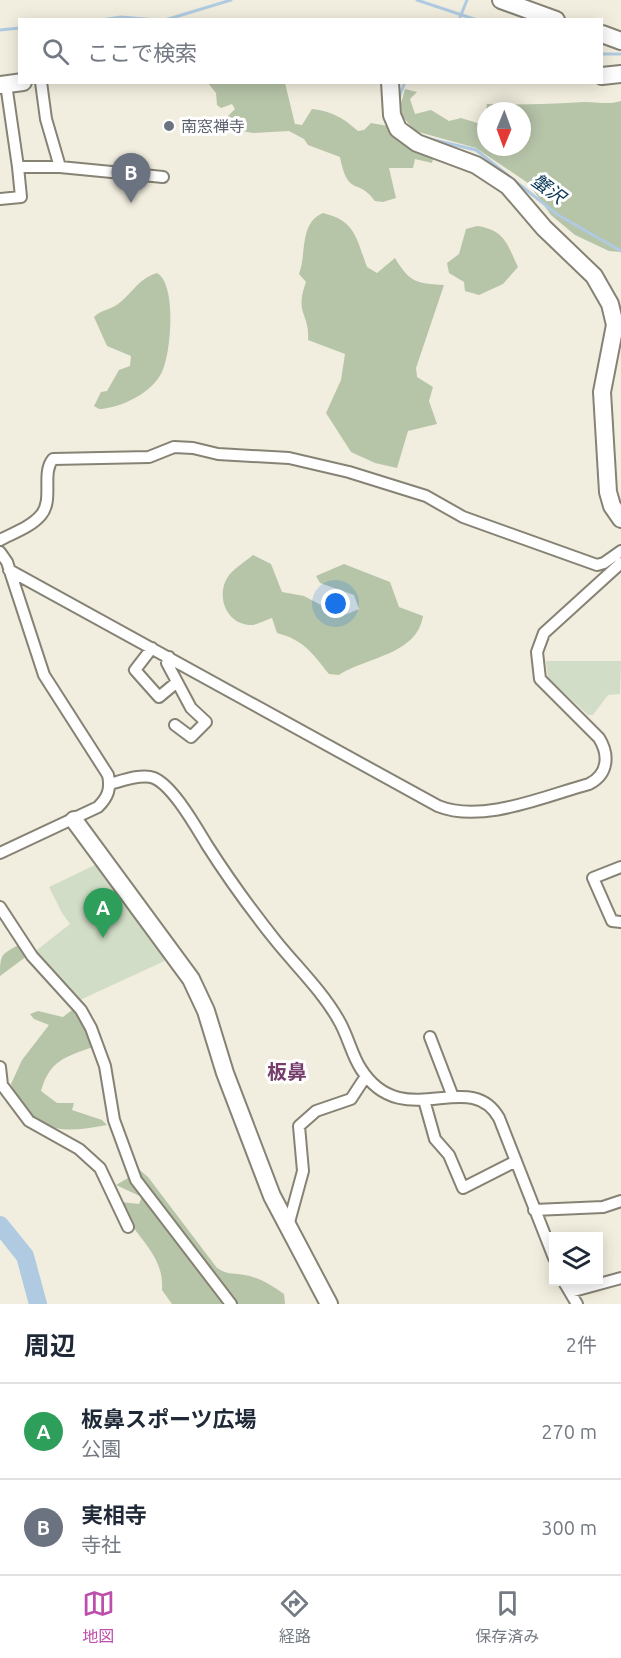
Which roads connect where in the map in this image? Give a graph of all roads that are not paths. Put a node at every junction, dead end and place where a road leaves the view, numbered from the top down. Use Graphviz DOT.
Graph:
graph roads {
  1 [pos="501,0"];
  2 [pos="550,18"];
  3 [pos="603,34"];
  4 [pos="621,40"];
  5 [pos="621,74"];
  6 [pos="603,76"];
  7 [pos="18,83"];
  8 [pos="40,84"];
  9 [pos="390,84"];
  10 [pos="3,85"];
  11 [pos="18,167"];
  12 [pos="60,167"];
  13 [pos="163,177"];
  14 [pos="0,199"];
  15 [pos="618,325"];
  16 [pos="621,519"];
  17 [pos="0,540"];
  18 [pos="621,551"];
  19 [pos="0,552"];
  20 [pos="621,563"];
  21 [pos="9,570"];
  22 [pos="152,648"];
  23 [pos="169,657"];
  24 [pos="177,682"];
  25 [pos="175,725"];
  26 [pos="110,784"];
  27 [pos="74,820"];
  28 [pos="0,853"];
  29 [pos="621,867"];
  30 [pos="0,907"];
  31 [pos="621,922"];
  32 [pos="430,1037"];
  33 [pos="0,1067"];
  34 [pos="366,1076"];
  35 [pos="453,1097"];
  36 [pos="424,1100"];
  37 [pos="516,1161"];
  38 [pos="621,1201"];
  39 [pos="534,1210"];
  40 [pos="288,1226"];
  41 [pos="128,1227"];
  42 [pos="549,1246"];
  43 [pos="621,1278"];
  44 [pos="566,1286"];
  45 [pos="570,1293"];
  46 [pos="231,1304"];
  47 [pos="328,1304"];
  48 [pos="577,1304"];
  1 -- 2 [label="street"];
  3 -- 4 [label="street"];
  5 -- 6 [label="street"];
  7 -- 10 [label="street"];
  8 -- 12 [label="street"];
  9 -- 15 [label="street"];
  10 -- 11 [label="street"];
  11 -- 12 [label="street"];
  11 -- 14 [label="street"];
  12 -- 13 [label="street"];
  15 -- 16 [label="street"];
  17 -- 18 [label="street"];
  19 -- 21 [label="street"];
  20 -- 23 [label="street"];
  21 -- 22 [label="street"];
  21 -- 26 [label="street"];
  22 -- 23 [label="street"];
  22 -- 24 [label="street"];
  23 -- 24 [label="street"];
  24 -- 25 [label="street"];
  26 -- 27 [label="street"];
  26 -- 34 [label="street"];
  27 -- 28 [label="street"];
  27 -- 40 [label="street"];
  29 -- 31 [label="street"];
  30 -- 46 [label="street"];
  32 -- 35 [label="street"];
  33 -- 41 [label="street"];
  34 -- 36 [label="street"];
  34 -- 40 [label="street"];
  35 -- 36 [label="street"];
  35 -- 37 [label="street"];
  36 -- 37 [label="street"];
  37 -- 39 [label="street"];
  38 -- 39 [label="street"];
  39 -- 42 [label="street"];
  40 -- 47 [label="street"];
  43 -- 45 [label="street"];
  44 -- 45 [label="street"];
  45 -- 48 [label="street"];
}
